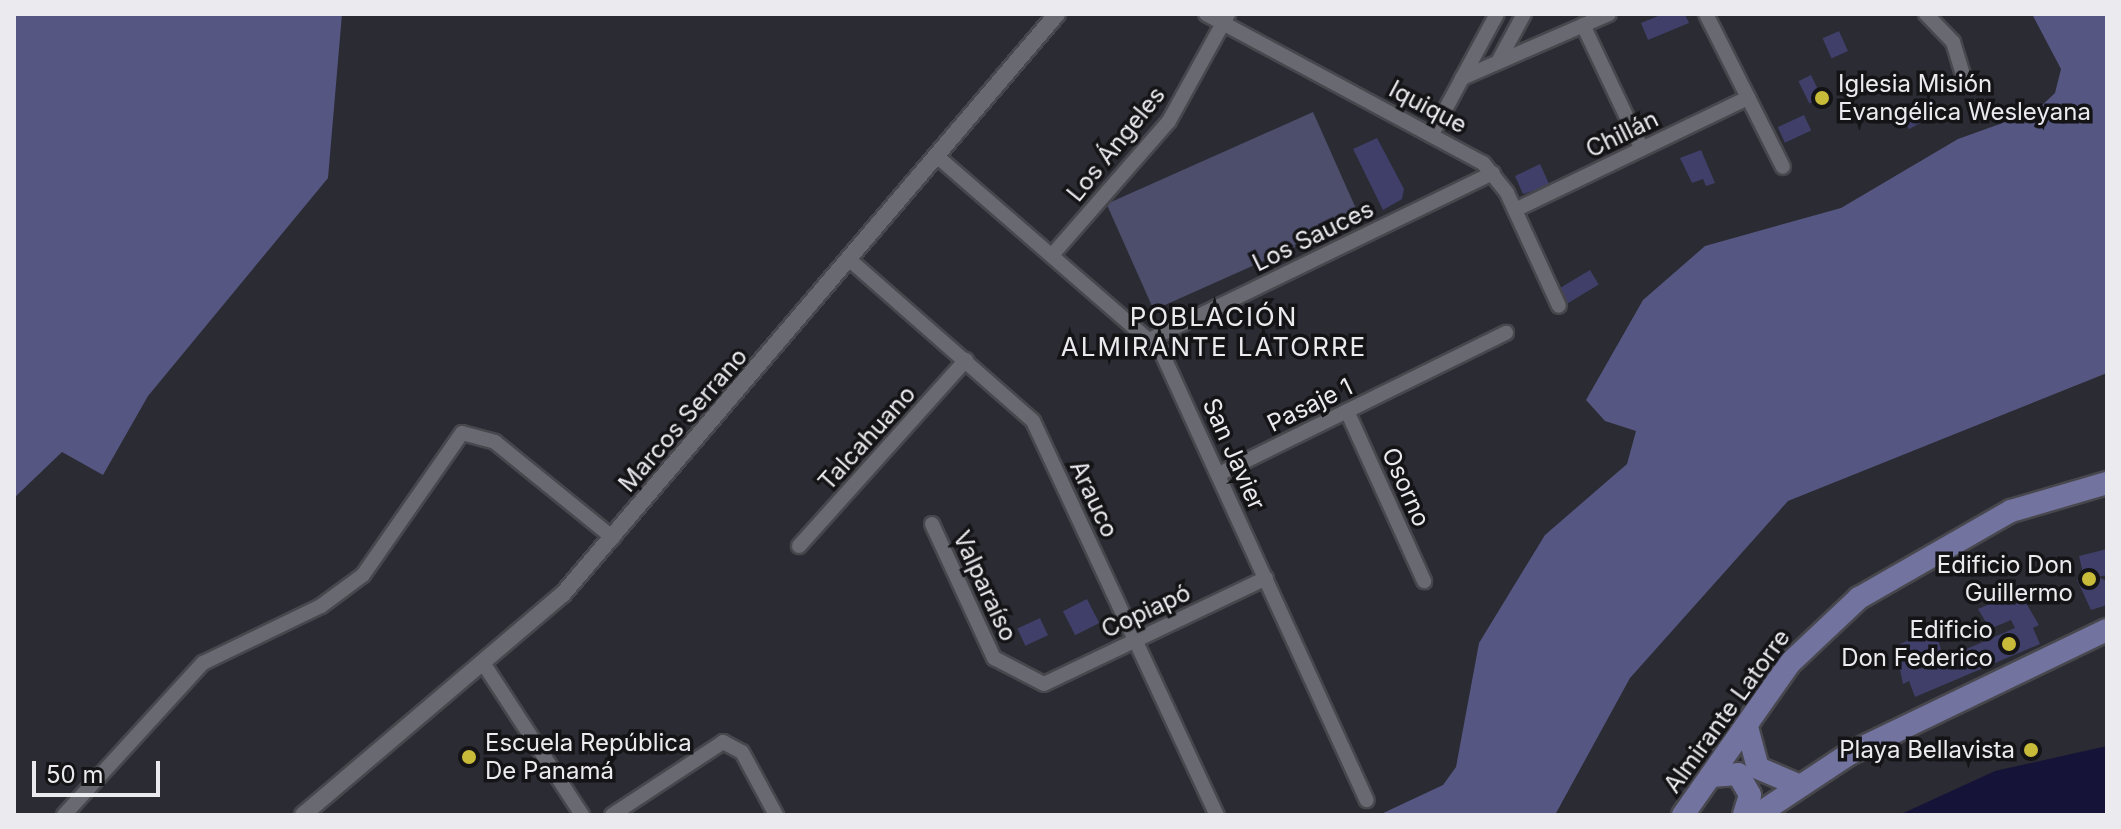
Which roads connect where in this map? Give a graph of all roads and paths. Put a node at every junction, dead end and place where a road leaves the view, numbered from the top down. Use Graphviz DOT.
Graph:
graph roads {
  1 [pos="1057,14"];
  2 [pos="1206,14"];
  3 [pos="1497,14"];
  4 [pos="1609,14"];
  5 [pos="1706,14"];
  6 [pos="1926,14"];
  7 [pos="1517,16"];
  8 [pos="1225,18"];
  9 [pos="1583,25"];
  10 [pos="1498,62"];
  11 [pos="1462,78"];
  12 [pos="1964,78"];
  13 [pos="1748,98"];
  14 [pos="1432,134"];
  15 [pos="1642,149"];
  16 [pos="939,158"];
  17 [pos="1783,167"];
  18 [pos="1493,173"];
  19 [pos="1515,210"];
  20 [pos="1053,254"];
  21 [pos="851,261"];
  22 [pos="1559,306"];
  23 [pos="1506,333"];
  24 [pos="1151,339"];
  25 [pos="966,360"];
  26 [pos="1347,411"];
  27 [pos="1219,474"];
  28 [pos="2107,483"];
  29 [pos="932,524"];
  30 [pos="613,538"];
  31 [pos="799,546"];
  32 [pos="1266,578"];
  33 [pos="1424,581"];
  34 [pos="2107,630"];
  35 [pos="1136,640"];
  36 [pos="485,666"];
  37 [pos="1044,684"];
  38 [pos="1747,727"];
  39 [pos="1711,776"];
  40 [pos="1798,785"];
  41 [pos="1367,800"];
  42 [pos="64,815"];
  43 [pos="303,815"];
  44 [pos="582,815"];
  45 [pos="612,815"];
  46 [pos="776,815"];
  47 [pos="1217,815"];
  48 [pos="1683,815"];
  49 [pos="1744,815"];
  50 [pos="1757,815"];
  1 -- 16 [label="street, Marcos Serrano"];
  2 -- 8 [label="street, Iquique"];
  3 -- 11 [label="street"];
  4 -- 9 [label="street"];
  5 -- 13 [label="street"];
  6 -- 12 [label="street"];
  7 -- 10 [label="street"];
  8 -- 14 [label="street, Iquique"];
  8 -- 20 [label="street, Los Ángeles"];
  9 -- 10 [label="street"];
  9 -- 15 [label="street"];
  10 -- 11 [label="street"];
  11 -- 14 [label="street"];
  13 -- 15 [label="street, Chillán"];
  13 -- 17 [label="street"];
  14 -- 18 [label="street, Iquique"];
  15 -- 19 [label="street, Chillán"];
  16 -- 20 [label="street, San Javier"];
  16 -- 21 [label="street, Marcos Serrano"];
  18 -- 19 [label="street, Iquique"];
  18 -- 24 [label="street, Los Sauces"];
  19 -- 22 [label="street, Iquique"];
  20 -- 24 [label="street, San Javier"];
  21 -- 25 [label="street, Arauco"];
  21 -- 30 [label="street, Marcos Serrano"];
  23 -- 26 [label="street, Pasaje 1"];
  24 -- 27 [label="street, San Javier"];
  25 -- 31 [label="street, Talcahuano"];
  25 -- 35 [label="street, Arauco"];
  26 -- 27 [label="street, Pasaje 1"];
  26 -- 33 [label="street, Osorno"];
  27 -- 32 [label="street, San Javier"];
  28 -- 38 [label="main road, Almirante Latorre"];
  29 -- 37 [label="street, Valparaíso"];
  30 -- 36 [label="street, Marcos Serrano"];
  30 -- 42 [label="street"];
  32 -- 35 [label="street, Copiapó"];
  32 -- 41 [label="street, San Javier"];
  34 -- 40 [label="main road"];
  35 -- 37 [label="street, Copiapó"];
  35 -- 47 [label="street, Arauco"];
  36 -- 43 [label="street, Marcos Serrano"];
  36 -- 44 [label="street"];
  38 -- 39 [label="main road, Almirante Latorre"];
  38 -- 40 [label="main road"];
  39 -- 48 [label="main road, Almirante Latorre"];
  39 -- 49 [label="main road"];
  40 -- 50 [label="main road"];
  45 -- 46 [label="street"];
}
